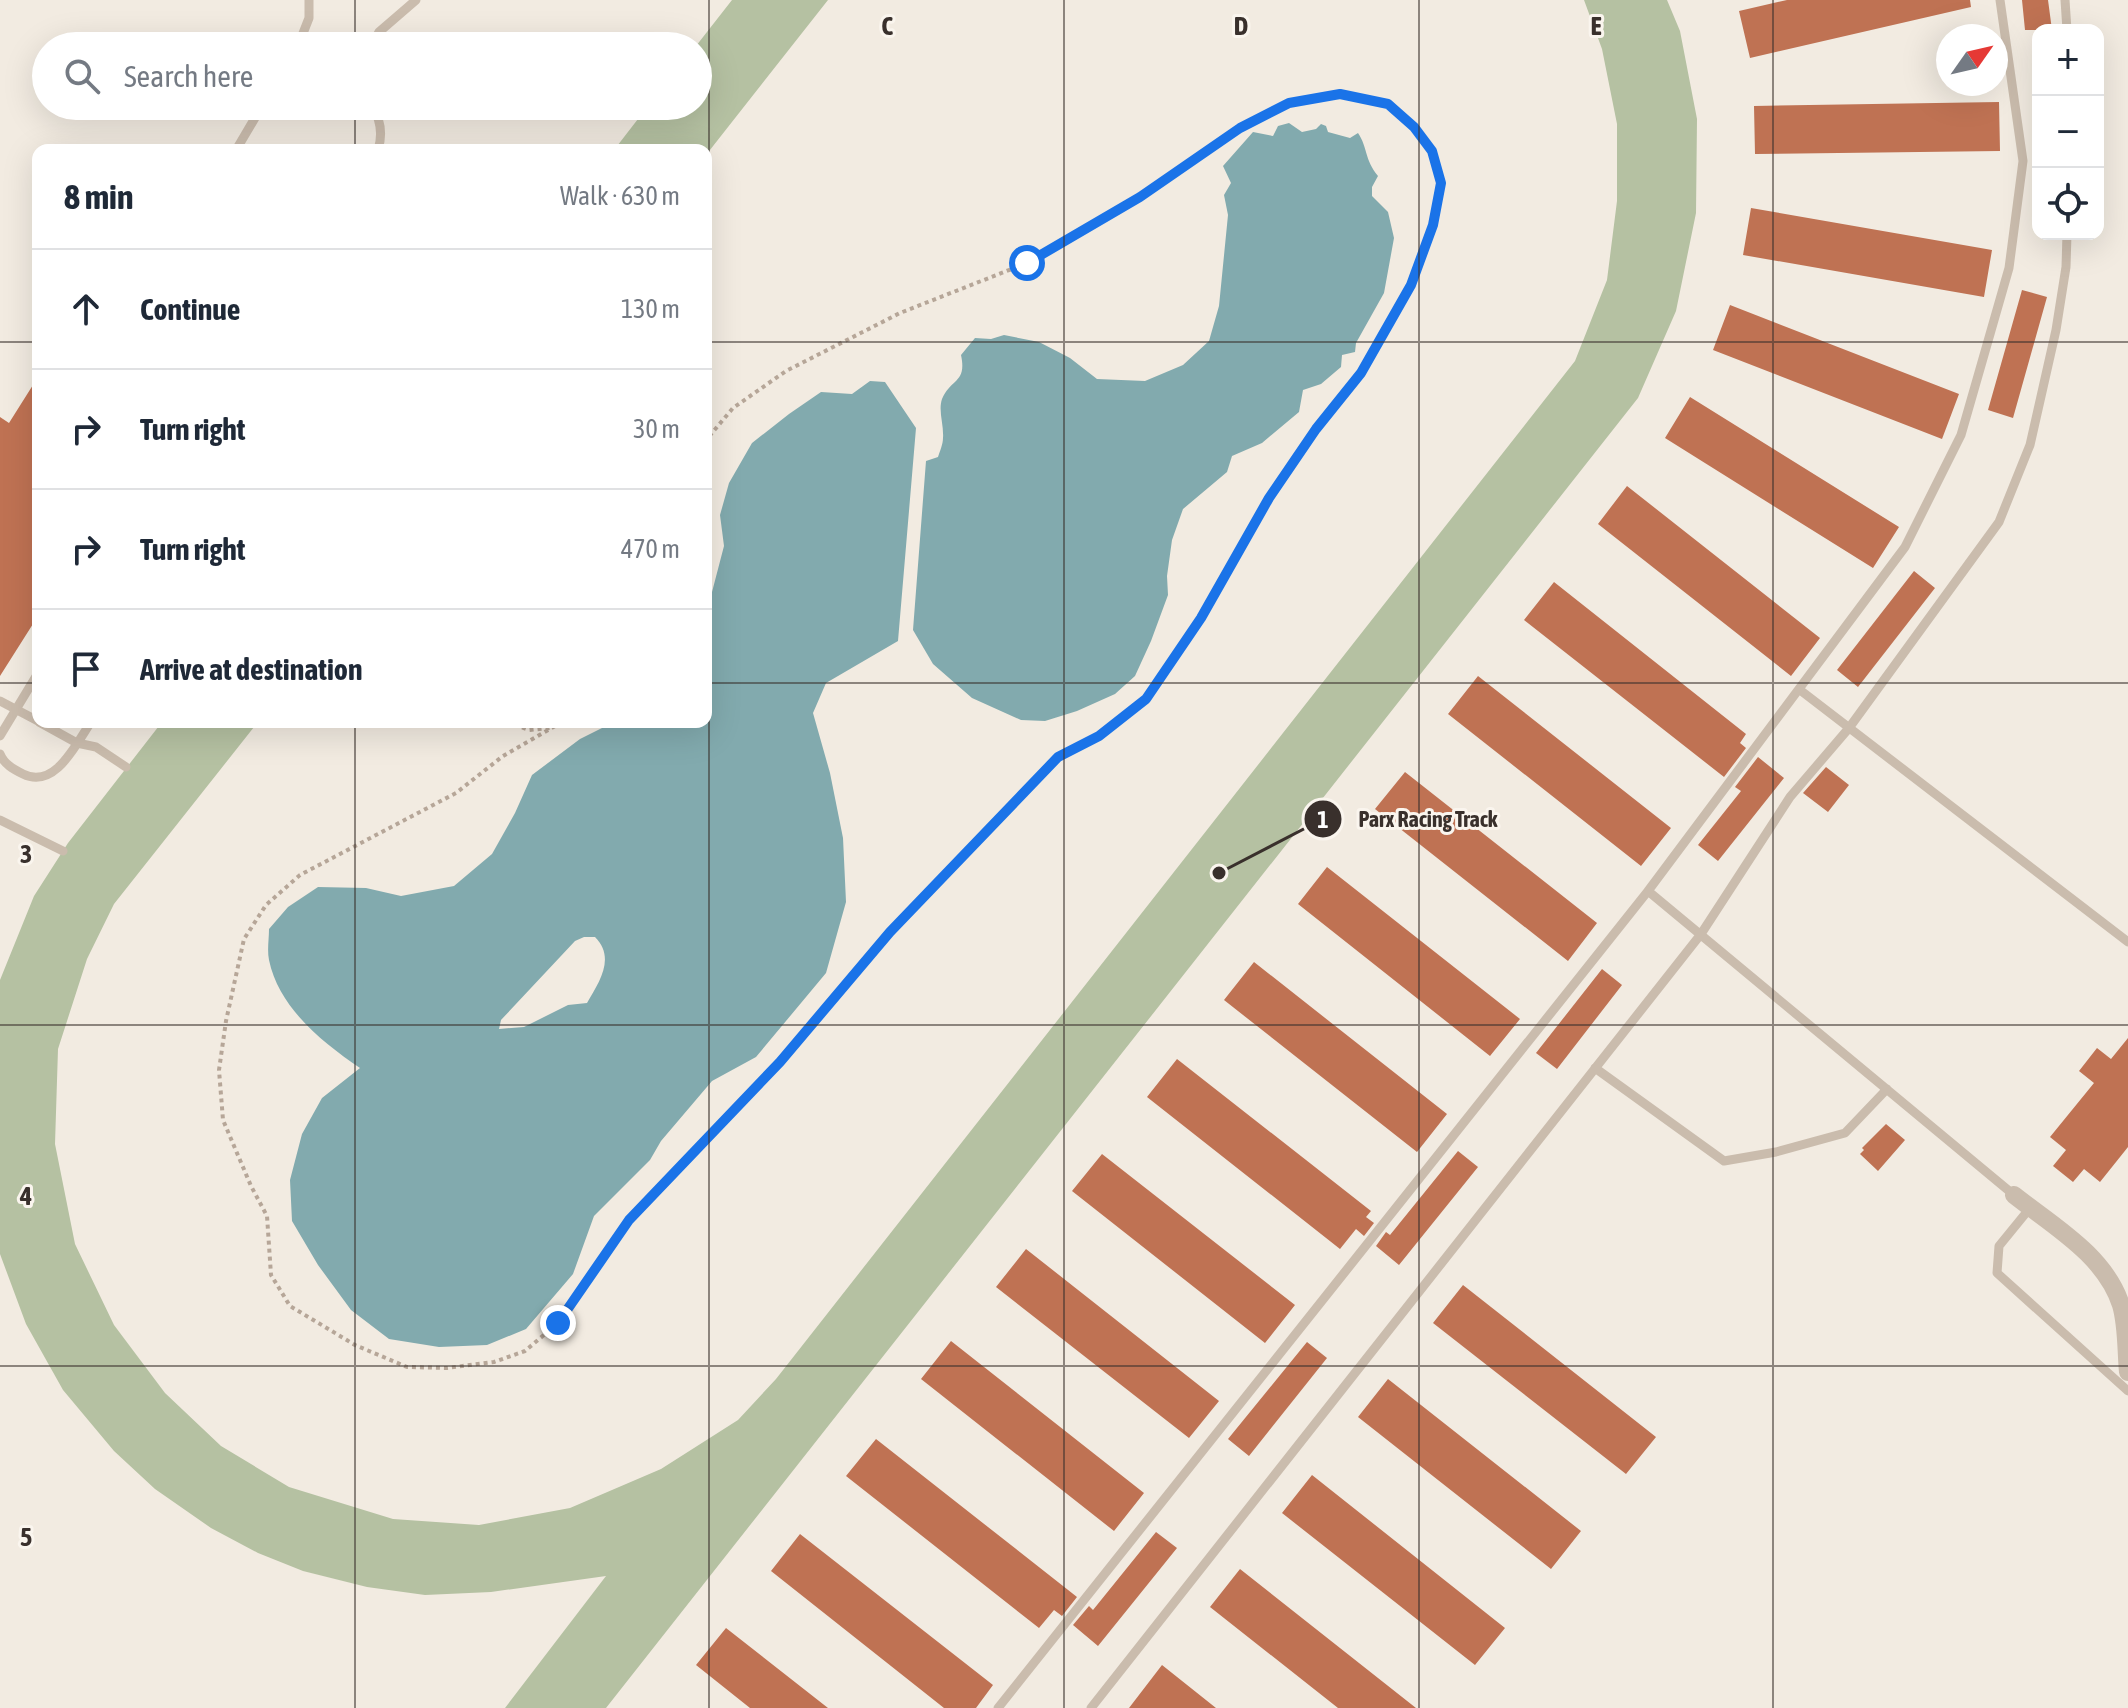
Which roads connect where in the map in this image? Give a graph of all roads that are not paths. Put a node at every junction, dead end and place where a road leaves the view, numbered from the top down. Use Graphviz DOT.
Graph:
graph roads {
  1 [pos="309,0"];
  2 [pos="416,0"];
  3 [pos="2000,0"];
  4 [pos="2065,0"];
  5 [pos="2067,24"];
  6 [pos="304,32"];
  7 [pos="379,32"];
  8 [pos="254,120"];
  9 [pos="380,120"];
  10 [pos="240,144"];
  11 [pos="380,144"];
  12 [pos="2067,240"];
  13 [pos="32,682"];
  14 [pos="1800,690"];
  15 [pos="0,701"];
  16 [pos="15,709"];
  17 [pos="32,718"];
  18 [pos="50,728"];
  19 [pos="87,728"];
  20 [pos="1849,728"];
  21 [pos="0,736"];
  22 [pos="77,743"];
  23 [pos="0,754"];
  24 [pos="126,767"];
  25 [pos="0,820"];
  26 [pos="63,851"];
  27 [pos="1648,891"];
  28 [pos="1701,934"];
  29 [pos="2128,942"];
  30 [pos="1595,1068"];
  31 [pos="1887,1089"];
  32 [pos="2014,1195"];
  33 [pos="2030,1208"];
  34 [pos="2128,1372"];
  35 [pos="2128,1391"];
  36 [pos="998,1708"];
  37 [pos="1091,1708"];
  1 -- 6 [label="lane"];
  2 -- 7 [label="lane"];
  3 -- 14 [label="lane"];
  4 -- 5 [label="lane"];
  8 -- 10 [label="lane"];
  9 -- 11 [label="lane"];
  12 -- 20 [label="lane"];
  13 -- 16 [label="lane"];
  14 -- 20 [label="lane"];
  14 -- 27 [label="lane"];
  15 -- 16 [label="lane"];
  16 -- 17 [label="lane"];
  16 -- 21 [label="lane"];
  18 -- 22 [label="lane"];
  19 -- 22 [label="lane"];
  20 -- 28 [label="lane"];
  20 -- 29 [label="lane"];
  22 -- 23 [label="lane"];
  22 -- 24 [label="lane"];
  25 -- 26 [label="lane"];
  27 -- 28 [label="lane"];
  27 -- 36 [label="lane"];
  28 -- 30 [label="lane"];
  28 -- 31 [label="lane"];
  30 -- 31 [label="lane"];
  30 -- 37 [label="lane"];
  31 -- 32 [label="lane"];
  32 -- 33 [label="street"];
  33 -- 34 [label="street"];
  33 -- 35 [label="lane"];
}
